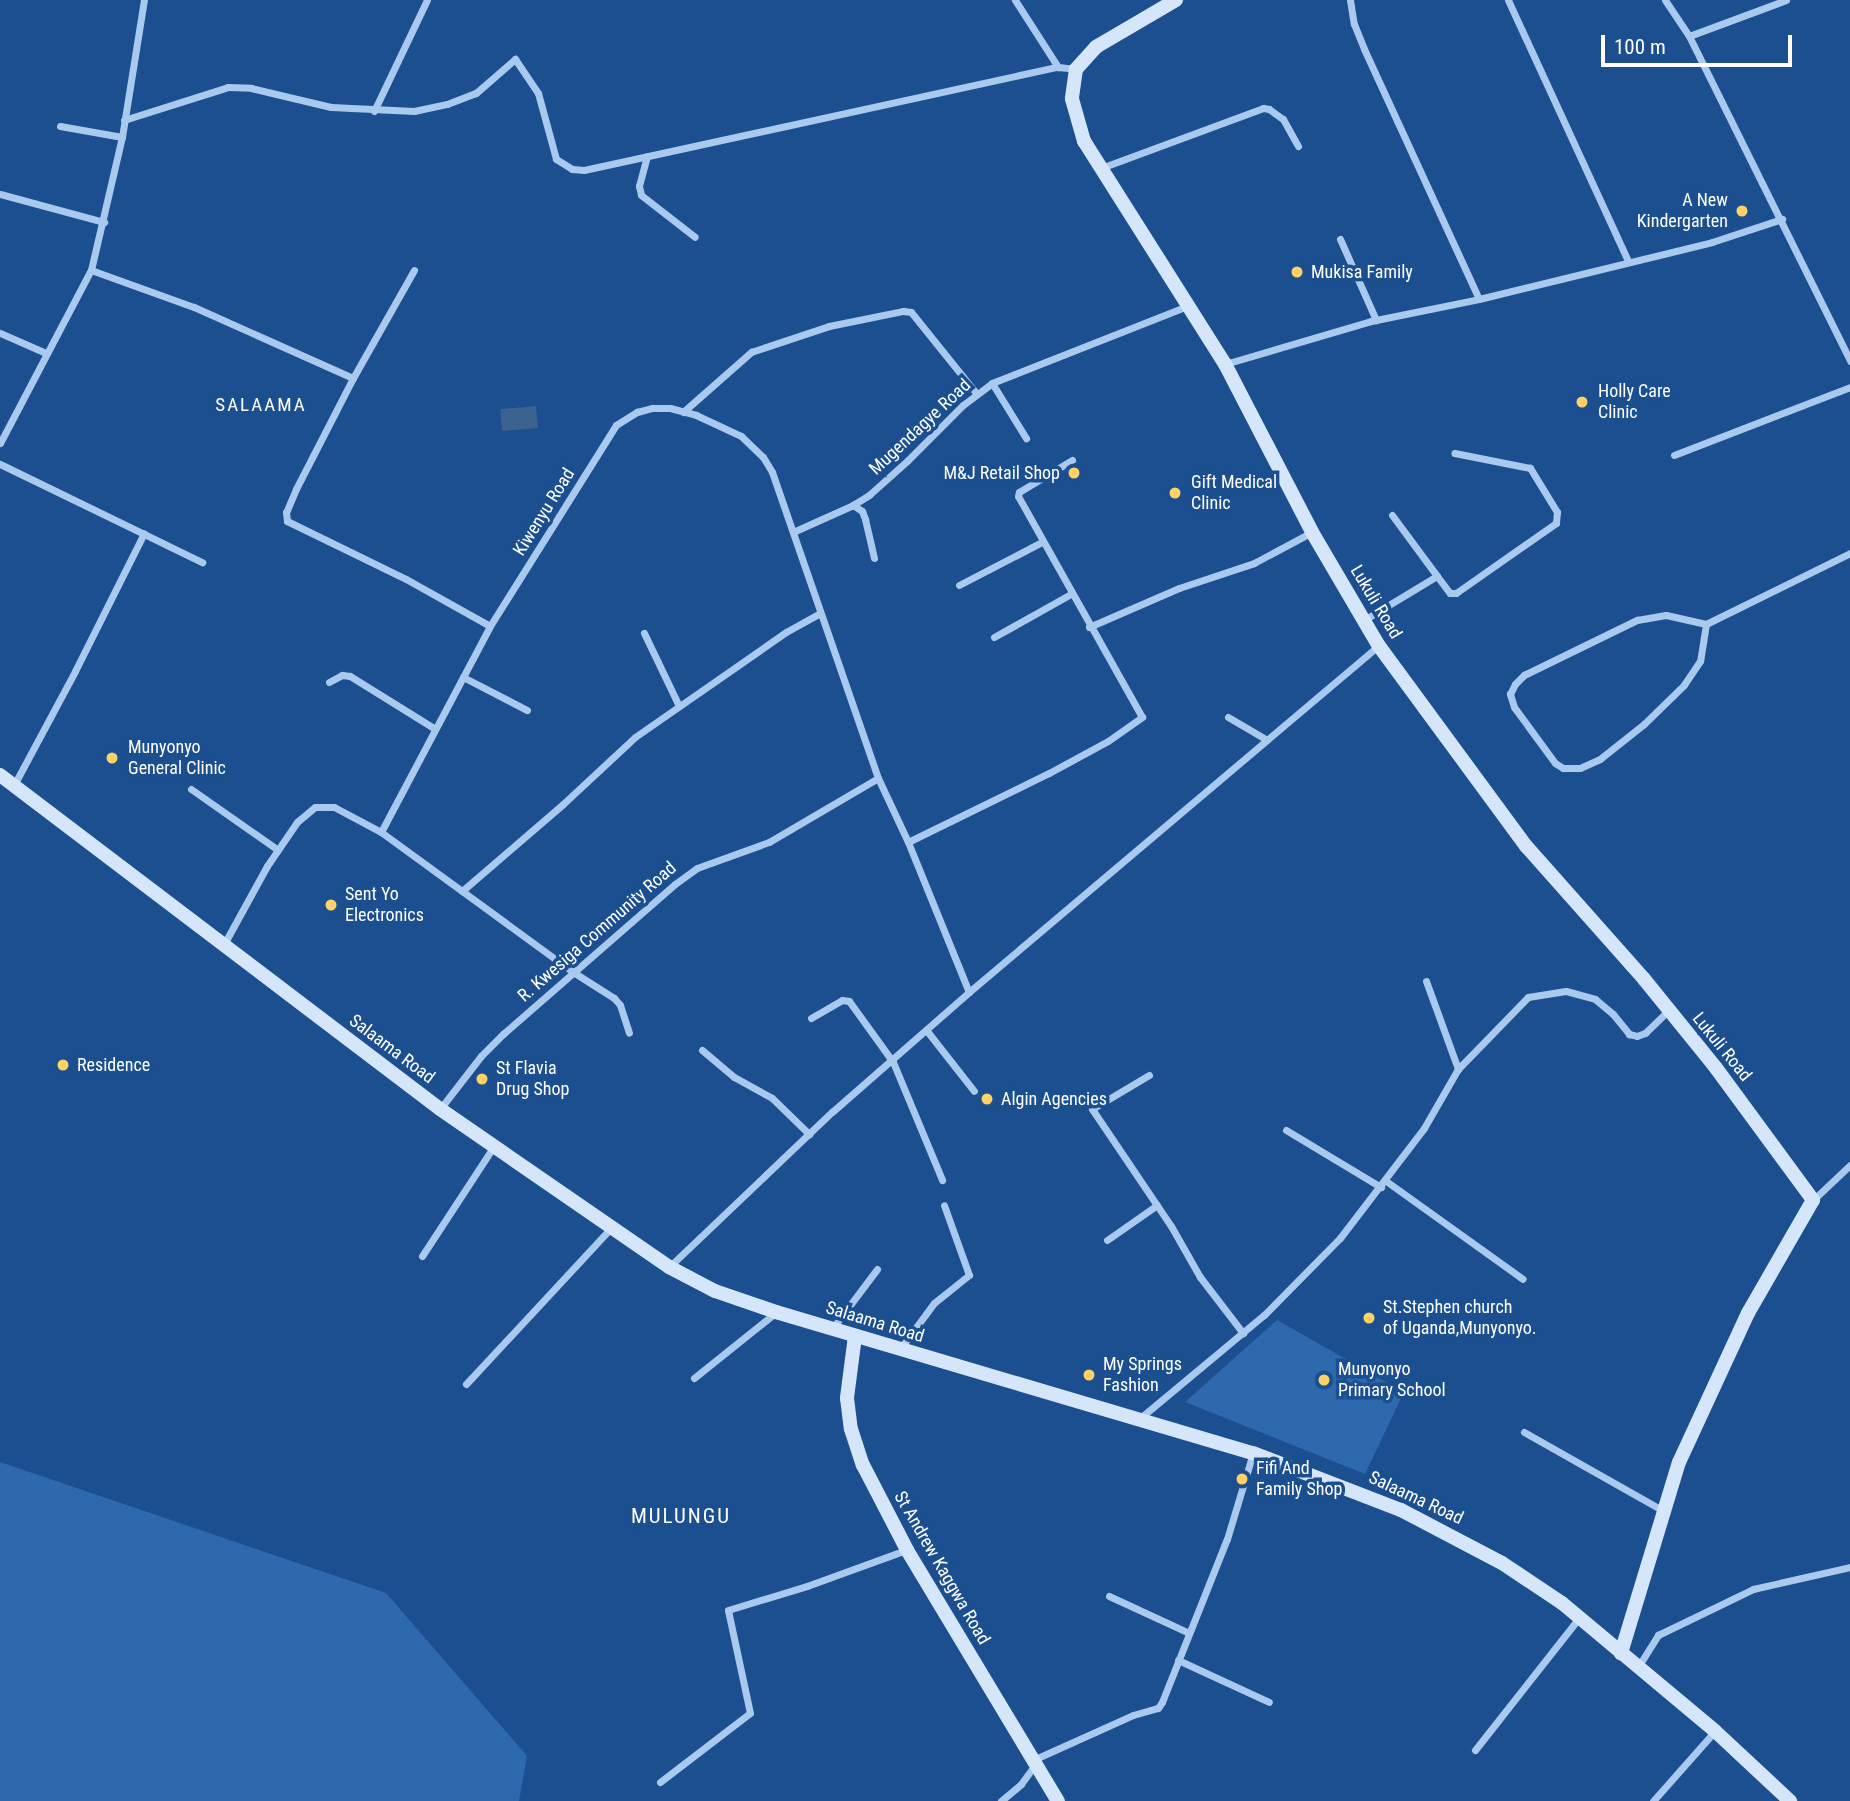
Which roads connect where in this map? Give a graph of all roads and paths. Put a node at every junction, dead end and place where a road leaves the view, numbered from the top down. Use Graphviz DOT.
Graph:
graph roads {
  1 [pos="144,0"];
  2 [pos="427,0"];
  3 [pos="1015,0"];
  4 [pos="1176,0"];
  5 [pos="1350,0"];
  6 [pos="1508,0"];
  7 [pos="1665,0"];
  8 [pos="1786,0"];
  9 [pos="1689,37"];
  10 [pos="1058,67"];
  11 [pos="1076,69"];
  12 [pos="374,111"];
  13 [pos="124,120"];
  14 [pos="60,126"];
  15 [pos="122,137"];
  16 [pos="1298,146"];
  17 [pos="647,156"];
  18 [pos="1101,168"];
  19 [pos="0,194"];
  20 [pos="1782,219"];
  21 [pos="104,222"];
  22 [pos="695,237"];
  23 [pos="1339,239"];
  24 [pos="1628,261"];
  25 [pos="91,270"];
  26 [pos="414,270"];
  27 [pos="1479,299"];
  28 [pos="1189,305"];
  29 [pos="1376,320"];
  30 [pos="0,333"];
  31 [pos="46,353"];
  32 [pos="1850,361"];
  33 [pos="1225,364"];
  34 [pos="352,378"];
  35 [pos="992,383"];
  36 [pos="1850,387"];
  37 [pos="976,394"];
  38 [pos="682,412"];
  39 [pos="1027,438"];
  40 [pos="0,443"];
  41 [pos="1454,453"];
  42 [pos="1674,455"];
  43 [pos="1072,460"];
  44 [pos="0,464"];
  45 [pos="853,505"];
  46 [pos="1392,515"];
  47 [pos="793,532"];
  48 [pos="1312,532"];
  49 [pos="144,533"];
  50 [pos="1042,542"];
  51 [pos="1850,553"];
  52 [pos="874,558"];
  53 [pos="202,562"];
  54 [pos="1437,576"];
  55 [pos="959,585"];
  56 [pos="1071,594"];
  57 [pos="819,614"];
  58 [pos="1364,620"];
  59 [pos="1706,624"];
  60 [pos="490,626"];
  61 [pos="1089,627"];
  62 [pos="644,633"];
  63 [pos="994,637"];
  64 [pos="1379,646"];
  65 [pos="463,677"];
  66 [pos="330,682"];
  67 [pos="679,706"];
  68 [pos="527,710"];
  69 [pos="1228,717"];
  70 [pos="435,729"];
  71 [pos="1267,740"];
  72 [pos="0,775"];
  73 [pos="878,778"];
  74 [pos="13,785"];
  75 [pos="191,789"];
  76 [pos="381,832"];
  77 [pos="908,842"];
  78 [pos="278,850"];
  79 [pos="462,891"];
  80 [pos="223,947"];
  81 [pos="573,972"];
  82 [pos="1426,981"];
  83 [pos="969,992"];
  84 [pos="1668,1011"];
  85 [pos="811,1018"];
  86 [pos="927,1031"];
  87 [pos="629,1033"];
  88 [pos="702,1050"];
  89 [pos="893,1062"];
  90 [pos="1458,1069"];
  91 [pos="1149,1074"];
  92 [pos="974,1091"];
  93 [pos="440,1109"];
  94 [pos="1286,1130"];
  95 [pos="809,1134"];
  96 [pos="494,1146"];
  97 [pos="1850,1165"];
  98 [pos="942,1180"];
  99 [pos="1384,1184"];
  100 [pos="1813,1200"];
  101 [pos="944,1205"];
  102 [pos="1157,1205"];
  103 [pos="610,1228"];
  104 [pos="1107,1240"];
  105 [pos="422,1256"];
  106 [pos="669,1267"];
  107 [pos="877,1269"];
  108 [pos="1523,1279"];
  109 [pos="776,1312"];
  110 [pos="832,1329"];
  111 [pos="1243,1333"];
  112 [pos="855,1336"];
  113 [pos="899,1350"];
  114 [pos="694,1378"];
  115 [pos="466,1384"];
  116 [pos="1139,1419"];
  117 [pos="1524,1432"];
  118 [pos="1253,1453"];
  119 [pos="1662,1510"];
  120 [pos="907,1550"];
  121 [pos="1850,1567"];
  122 [pos="1109,1596"];
  123 [pos="1579,1617"];
  124 [pos="1189,1633"];
  125 [pos="1621,1653"];
  126 [pos="1178,1660"];
  127 [pos="1638,1667"];
  128 [pos="1269,1702"];
  129 [pos="1715,1731"];
  130 [pos="1475,1750"];
  131 [pos="1032,1763"];
  132 [pos="660,1782"];
  133 [pos="1791,1800"];
  134 [pos="1001,1801"];
  135 [pos="1058,1801"];
  136 [pos="1653,1801"];
  1 -- 13 [label="street"];
  2 -- 12 [label="street"];
  3 -- 10 [label="street"];
  4 -- 11 [label="street"];
  5 -- 27 [label="street"];
  6 -- 24 [label="street"];
  7 -- 9 [label="street"];
  8 -- 9 [label="street"];
  9 -- 20 [label="street"];
  10 -- 11 [label="street"];
  10 -- 17 [label="street"];
  11 -- 18 [label="street, Lukuli Road"];
  12 -- 13 [label="street"];
  12 -- 17 [label="street"];
  13 -- 15 [label="street"];
  14 -- 15 [label="street"];
  15 -- 21 [label="street"];
  16 -- 18 [label="street"];
  17 -- 22 [label="street"];
  18 -- 28 [label="street, Lukuli Road"];
  19 -- 21 [label="street"];
  20 -- 24 [label="street"];
  20 -- 32 [label="street"];
  21 -- 25 [label="street"];
  23 -- 29 [label="street"];
  24 -- 27 [label="street"];
  25 -- 31 [label="street"];
  25 -- 34 [label="street"];
  26 -- 34 [label="street"];
  27 -- 29 [label="street"];
  28 -- 33 [label="street, Lukuli Road"];
  28 -- 35 [label="street, Mugendagye Road"];
  29 -- 33 [label="street"];
  30 -- 31 [label="street"];
  31 -- 40 [label="street"];
  33 -- 48 [label="street, Lukuli Road"];
  34 -- 60 [label="street"];
  35 -- 37 [label="street, Mugendagye Road"];
  35 -- 39 [label="street"];
  36 -- 42 [label="street"];
  37 -- 38 [label="street"];
  37 -- 45 [label="street, Mugendagye Road"];
  38 -- 47 [label="street, Kiwenyu Road"];
  38 -- 60 [label="street, Kiwenyu Road"];
  41 -- 54 [label="street"];
  43 -- 50 [label="street"];
  44 -- 49 [label="street"];
  45 -- 47 [label="street, Mugendagye Road"];
  45 -- 52 [label="street"];
  46 -- 54 [label="street"];
  47 -- 57 [label="street, Kiwenyu Road"];
  48 -- 58 [label="street, Lukuli Road"];
  48 -- 61 [label="street"];
  49 -- 53 [label="street"];
  49 -- 74 [label="street"];
  50 -- 55 [label="street"];
  50 -- 56 [label="street"];
  51 -- 59 [label="street"];
  54 -- 58 [label="street"];
  56 -- 61 [label="street"];
  56 -- 63 [label="street"];
  57 -- 67 [label="street"];
  57 -- 73 [label="street, Kiwenyu Road"];
  58 -- 64 [label="street, Lukuli Road"];
  59 -- 59 [label="street"];
  60 -- 65 [label="street, Kiwenyu Road"];
  61 -- 77 [label="street"];
  62 -- 67 [label="street"];
  64 -- 71 [label="street"];
  64 -- 84 [label="street, Lukuli Road"];
  65 -- 68 [label="street"];
  65 -- 70 [label="street, Kiwenyu Road"];
  66 -- 70 [label="street"];
  67 -- 79 [label="street"];
  69 -- 71 [label="street"];
  70 -- 76 [label="street, Kiwenyu Road"];
  71 -- 83 [label="street"];
  72 -- 74 [label="street, Salaama Road"];
  73 -- 77 [label="street, Kiwenyu Road"];
  73 -- 81 [label="street, R. Kwesiga Community Road"];
  74 -- 80 [label="street, Salaama Road"];
  75 -- 78 [label="street"];
  76 -- 78 [label="street"];
  76 -- 79 [label="street"];
  77 -- 83 [label="street, Kiwenyu Road"];
  78 -- 80 [label="street"];
  79 -- 81 [label="street"];
  80 -- 93 [label="street, Salaama Road"];
  81 -- 87 [label="street"];
  81 -- 93 [label="street, R. Kwesiga Community Road"];
  82 -- 90 [label="street"];
  83 -- 86 [label="street"];
  84 -- 90 [label="street"];
  84 -- 100 [label="street, Lukuli Road"];
  85 -- 89 [label="street"];
  86 -- 89 [label="street"];
  86 -- 92 [label="street"];
  88 -- 95 [label="street"];
  89 -- 95 [label="street"];
  89 -- 98 [label="street"];
  90 -- 99 [label="street"];
  91 -- 102 [label="street"];
  93 -- 96 [label="street, Salaama Road"];
  94 -- 99 [label="street"];
  95 -- 106 [label="street"];
  96 -- 103 [label="street, Salaama Road"];
  96 -- 105 [label="street"];
  97 -- 100 [label="street"];
  99 -- 108 [label="street"];
  99 -- 111 [label="street"];
  100 -- 119 [label="street"];
  101 -- 113 [label="street"];
  102 -- 104 [label="street"];
  102 -- 111 [label="street"];
  103 -- 106 [label="street, Salaama Road"];
  103 -- 115 [label="street"];
  106 -- 109 [label="street, Salaama Road"];
  107 -- 110 [label="street"];
  109 -- 110 [label="street, Salaama Road"];
  109 -- 114 [label="street"];
  110 -- 112 [label="street, Salaama Road"];
  111 -- 116 [label="street"];
  112 -- 113 [label="street, Salaama Road"];
  112 -- 120 [label="street, St Andrew Kaggwa Road"];
  113 -- 116 [label="street, Salaama Road"];
  116 -- 118 [label="street, Salaama Road"];
  117 -- 119 [label="street"];
  118 -- 123 [label="street, Salaama Road"];
  118 -- 124 [label="street"];
  119 -- 125 [label="street"];
  120 -- 131 [label="street, St Andrew Kaggwa Road"];
  120 -- 132 [label="street"];
  121 -- 127 [label="street"];
  122 -- 124 [label="street"];
  123 -- 125 [label="street, Salaama Road"];
  123 -- 130 [label="street"];
  124 -- 126 [label="street"];
  125 -- 127 [label="street, Salaama Road"];
  126 -- 128 [label="street"];
  126 -- 131 [label="street"];
  127 -- 129 [label="street, Salaama Road"];
  129 -- 133 [label="street, Salaama Road"];
  129 -- 136 [label="street"];
  131 -- 134 [label="street"];
  131 -- 135 [label="street, St Andrew Kaggwa Road"];
}
